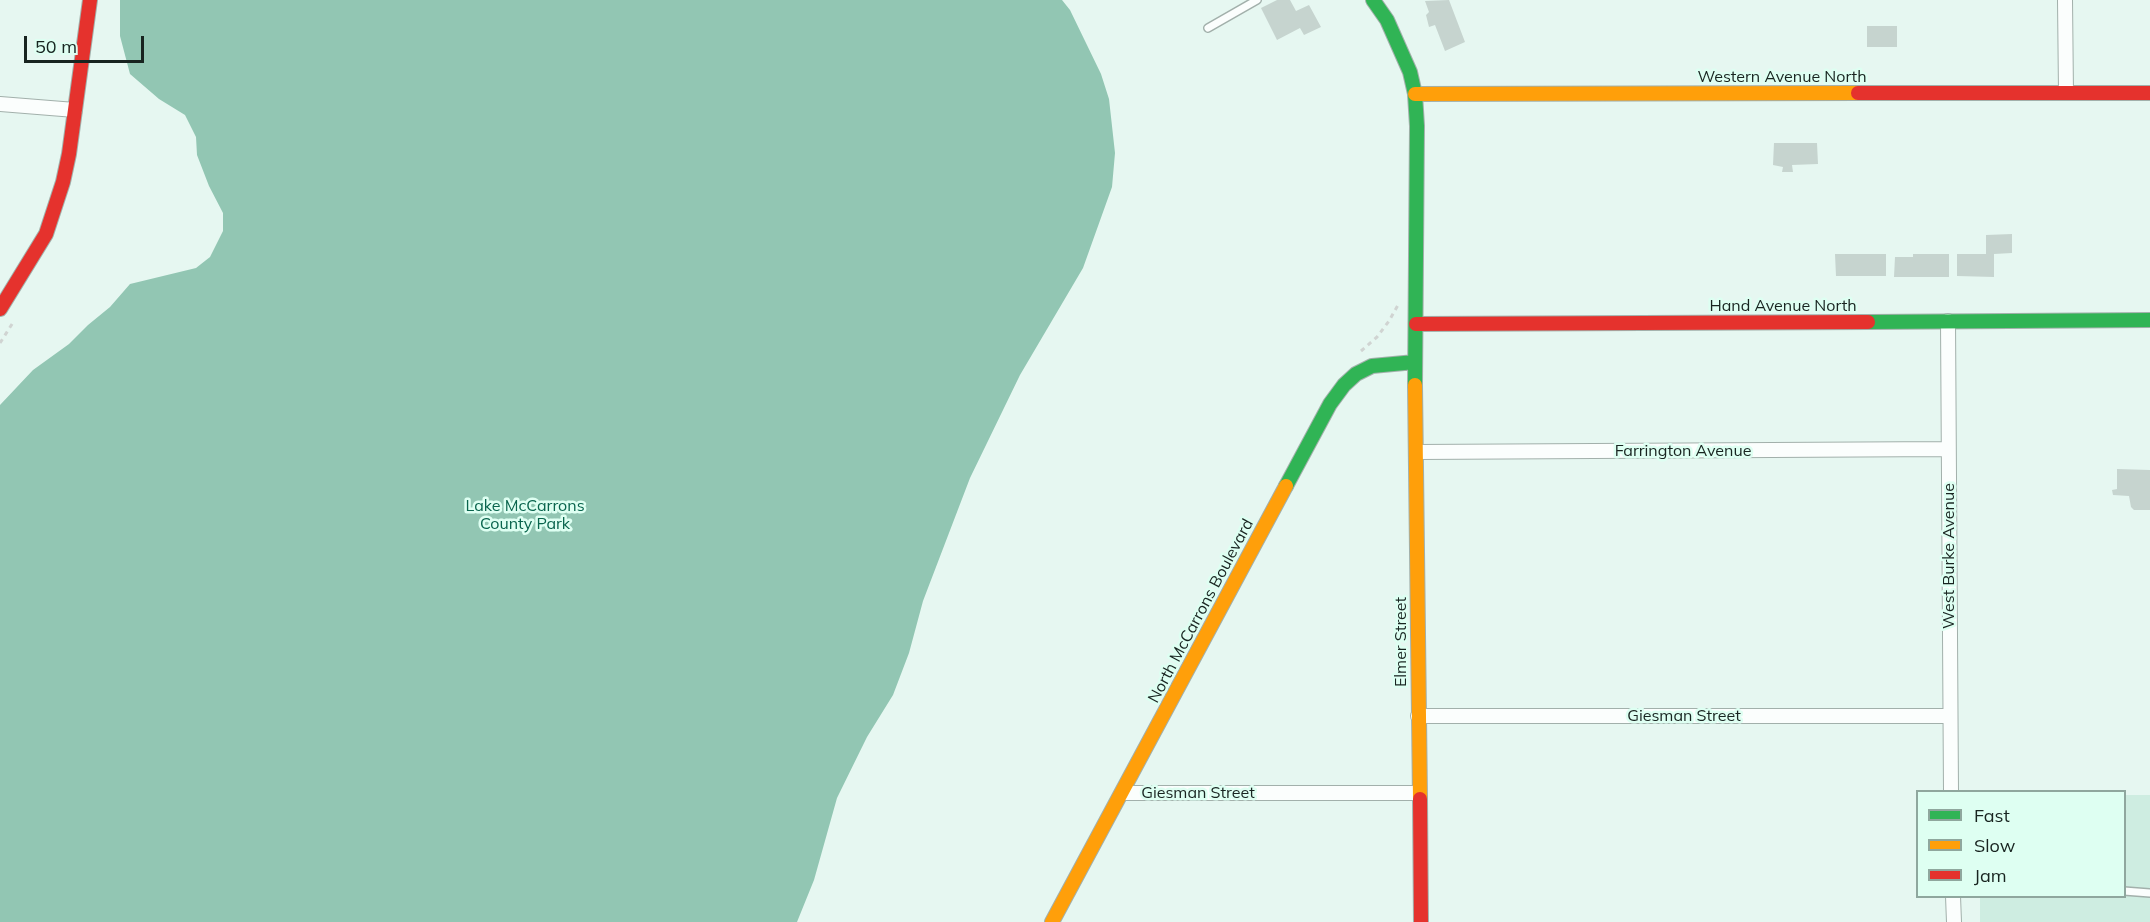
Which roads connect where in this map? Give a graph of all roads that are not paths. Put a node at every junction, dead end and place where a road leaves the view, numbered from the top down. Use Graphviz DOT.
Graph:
graph roads {
  1 [pos="90,0"];
  2 [pos="1257,0"];
  3 [pos="1373,0"];
  4 [pos="2065,0"];
  5 [pos="1208,28"];
  6 [pos="2066,93"];
  7 [pos="2150,93"];
  8 [pos="1415,94"];
  9 [pos="0,104"];
  10 [pos="75,110"];
  11 [pos="0,309"];
  12 [pos="2150,320"];
  13 [pos="1948,321"];
  14 [pos="1416,324"];
  15 [pos="1415,362"];
  16 [pos="1948,449"];
  17 [pos="1417,452"];
  18 [pos="1418,716"];
  19 [pos="1950,716"];
  20 [pos="1951,790"];
  21 [pos="1122,793"];
  22 [pos="1418,793"];
  23 [pos="2126,891"];
  24 [pos="2150,893"];
  25 [pos="1953,898"];
  26 [pos="1052,922"];
  27 [pos="1421,922"];
  28 [pos="1954,922"];
  1 -- 10 [label="street"];
  2 -- 5 [label="lane"];
  3 -- 8 [label="street"];
  4 -- 6 [label="street"];
  6 -- 7 [label="street, Western Avenue North"];
  6 -- 8 [label="street, Western Avenue North"];
  8 -- 14 [label="street"];
  9 -- 10 [label="street"];
  10 -- 11 [label="street"];
  12 -- 13 [label="street, Hand Avenue North"];
  13 -- 14 [label="street, Hand Avenue North"];
  13 -- 16 [label="street, West Burke Avenue"];
  14 -- 15 [label="street, Elmer Street"];
  15 -- 17 [label="street, Elmer Street"];
  15 -- 21 [label="street, North McCarrons Boulevard"];
  16 -- 17 [label="street, Farrington Avenue"];
  16 -- 19 [label="street, West Burke Avenue"];
  17 -- 18 [label="street, Elmer Street"];
  18 -- 19 [label="street, Giesman Street"];
  18 -- 22 [label="street, Elmer Street"];
  19 -- 20 [label="street, West Burke Avenue"];
  21 -- 22 [label="street, Giesman Street"];
  21 -- 26 [label="street, North McCarrons Boulevard"];
  22 -- 27 [label="street, Elmer Street"];
  23 -- 24 [label="lane"];
  25 -- 28 [label="street"];
}
